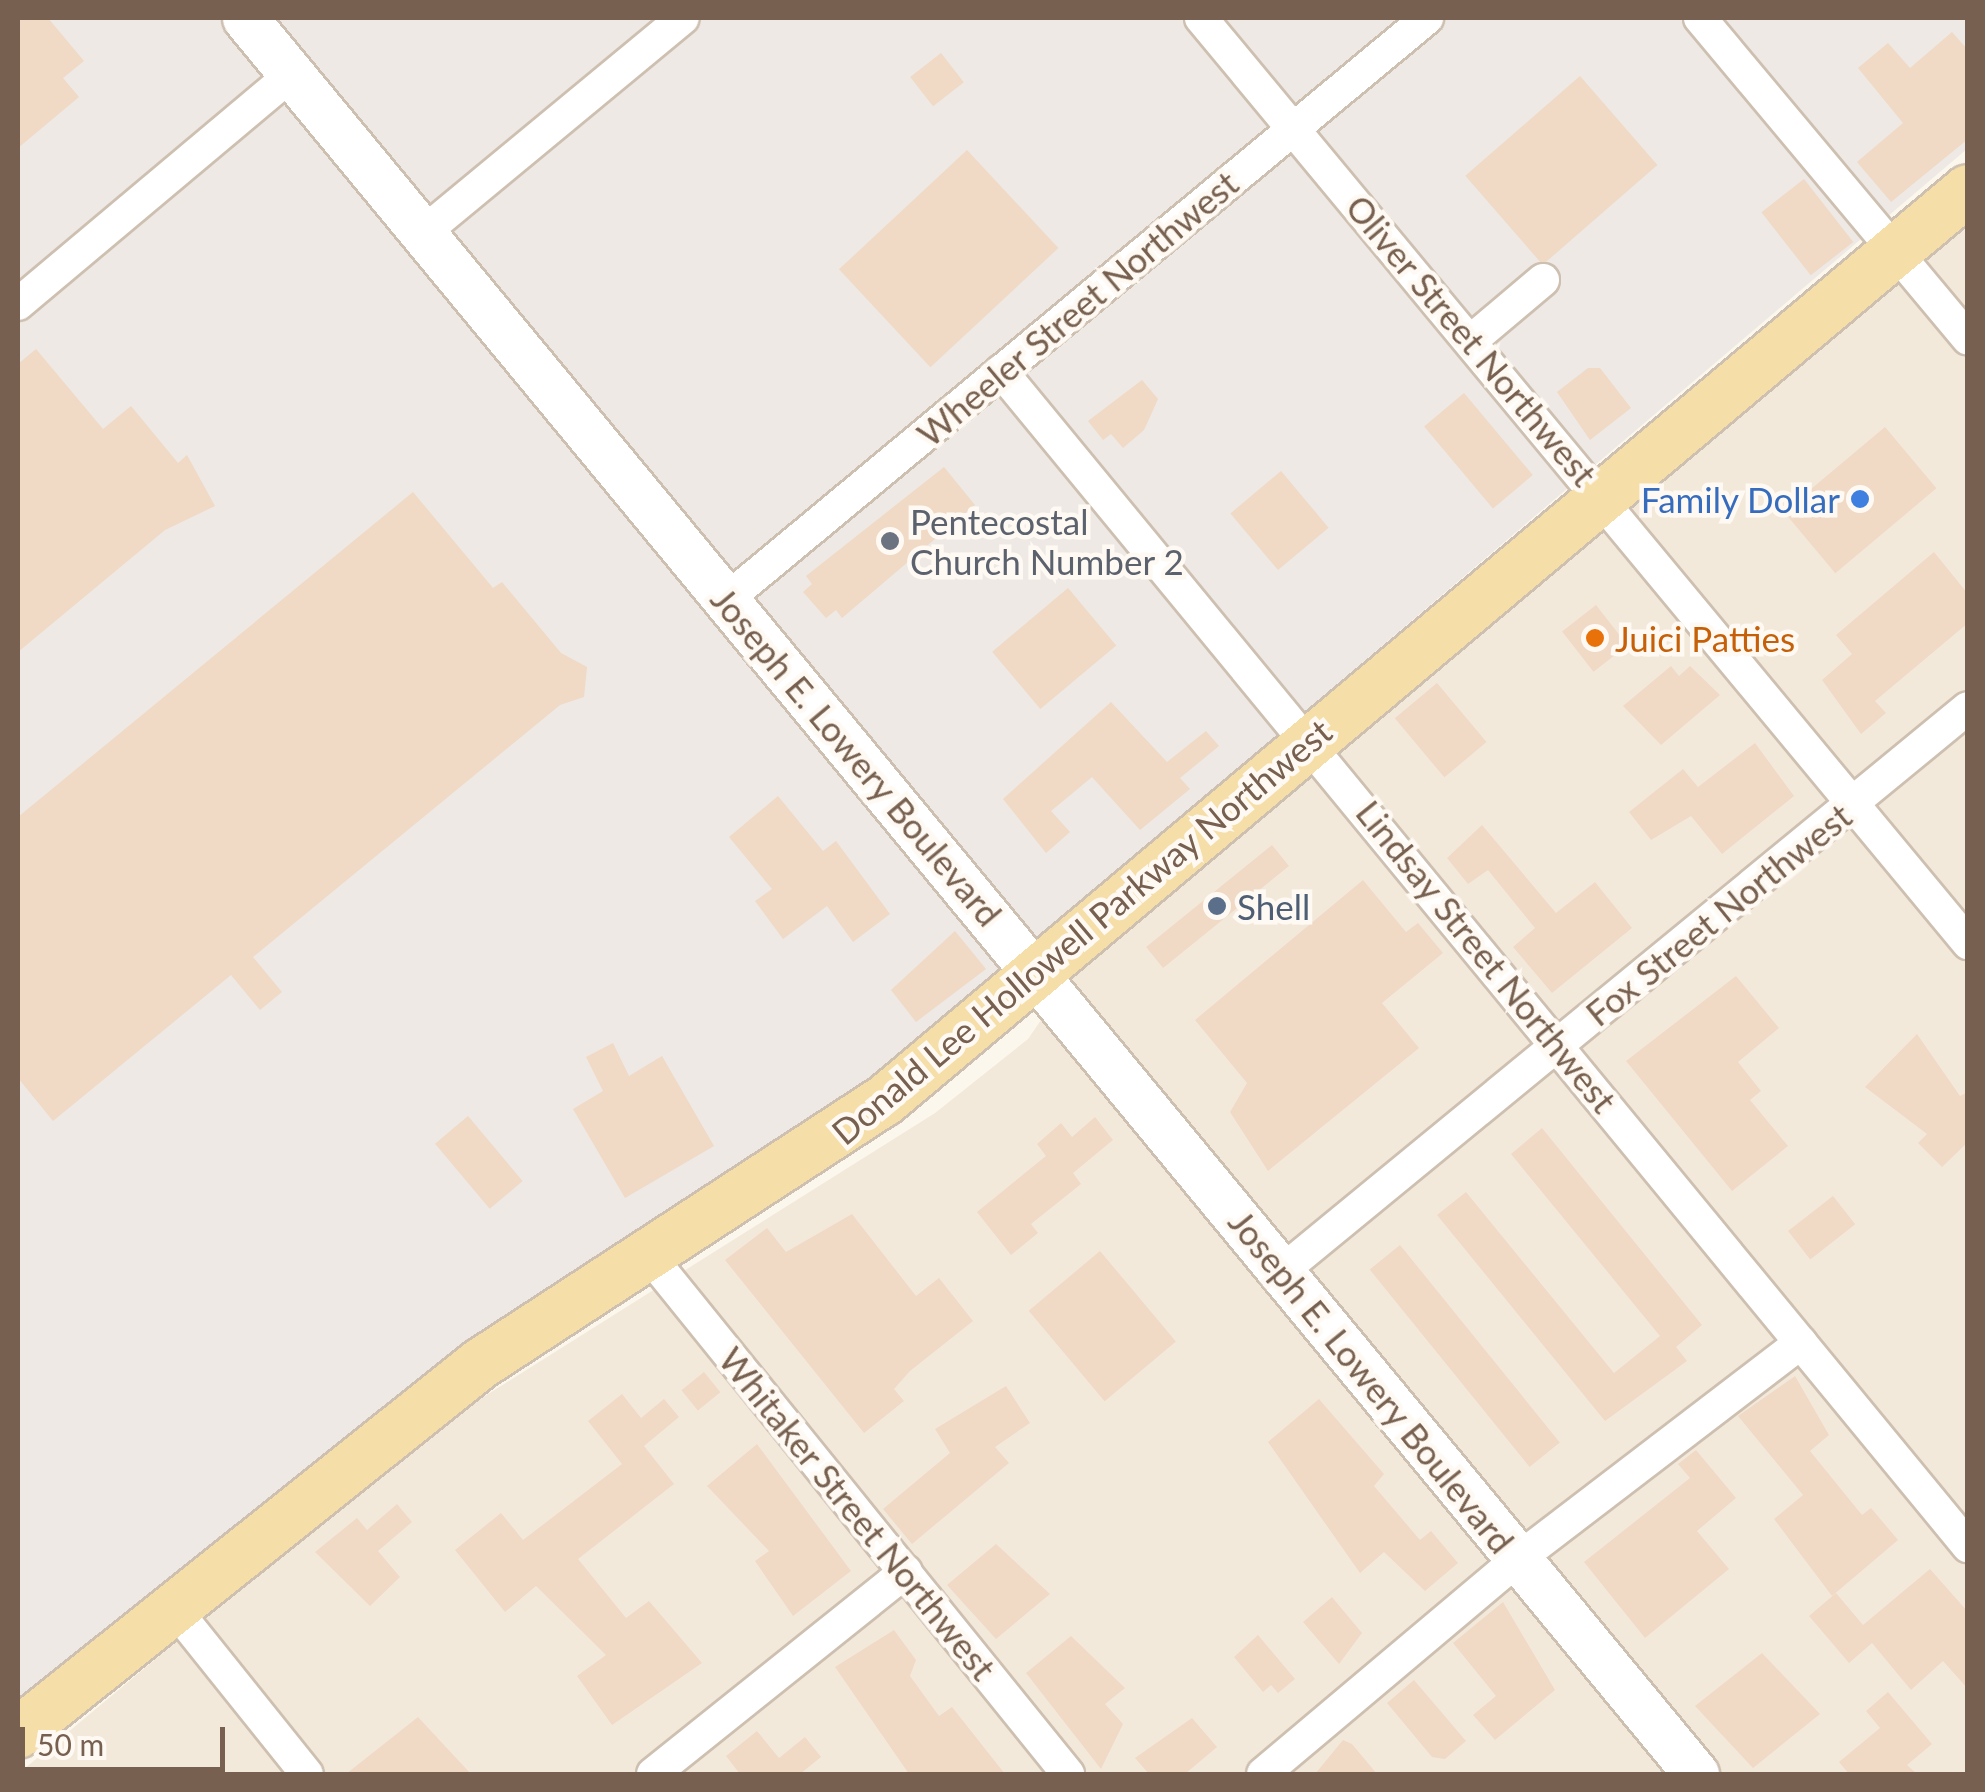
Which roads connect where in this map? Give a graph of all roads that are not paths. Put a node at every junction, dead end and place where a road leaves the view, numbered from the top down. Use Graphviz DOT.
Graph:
graph roads {
  1 [pos="244,18"];
  2 [pos="683,18"];
  3 [pos="1201,18"];
  4 [pos="1427,18"];
  5 [pos="1700,18"];
  6 [pos="292,74"];
  7 [pos="1295,127"];
  8 [pos="1968,190"];
  9 [pos="423,233"];
  10 [pos="1894,252"];
  11 [pos="1543,280"];
  12 [pos="18,304"];
  13 [pos="1968,339"];
  14 [pos="1472,340"];
  15 [pos="1001,371"];
  16 [pos="1602,496"];
  17 [pos="727,599"];
  18 [pos="1968,708"];
  19 [pos="1310,741"];
  20 [pos="1854,802"];
  21 [pos="1968,942"];
  22 [pos="1036,973"];
  23 [pos="1560,1044"];
  24 [pos="647,1252"];
  25 [pos="1282,1271"];
  26 [pos="1802,1343"];
  27 [pos="1968,1546"];
  28 [pos="1518,1560"];
  29 [pos="906,1571"];
  30 [pos="173,1607"];
  31 [pos="18,1733"];
  32 [pos="307,1774"];
  33 [pos="653,1774"];
  34 [pos="1068,1774"];
  35 [pos="1262,1774"];
  36 [pos="1696,1774"];
  1 -- 6 [label="main road, Joseph E. Lowery Boulevard"];
  2 -- 9 [label="street"];
  3 -- 7 [label="street, Oliver Street Northwest"];
  4 -- 7 [label="street, Wheeler Street Northwest"];
  5 -- 10 [label="street"];
  6 -- 9 [label="main road, Joseph E. Lowery Boulevard"];
  6 -- 12 [label="street"];
  7 -- 14 [label="street, Oliver Street Northwest"];
  7 -- 15 [label="street, Wheeler Street Northwest"];
  8 -- 10 [label="main road, Donald Lee Hollowell Parkway Northwest"];
  9 -- 17 [label="main road, Joseph E. Lowery Boulevard"];
  10 -- 13 [label="street"];
  10 -- 16 [label="main road, Donald Lee Hollowell Parkway Northwest"];
  11 -- 14 [label="street"];
  14 -- 16 [label="street, Oliver Street Northwest"];
  15 -- 17 [label="street, Wheeler Street Northwest"];
  15 -- 19 [label="street, Lindsay Street Northwest"];
  16 -- 19 [label="main road, Donald Lee Hollowell Parkway Northwest"];
  16 -- 20 [label="street, Oliver Street Northwest"];
  17 -- 22 [label="main road, Joseph E. Lowery Boulevard"];
  18 -- 20 [label="street, Fox Street Northwest"];
  19 -- 22 [label="main road, Donald Lee Hollowell Parkway Northwest"];
  19 -- 23 [label="street, Lindsay Street Northwest"];
  20 -- 21 [label="street, Oliver Street Northwest"];
  20 -- 23 [label="street, Fox Street Northwest"];
  22 -- 24 [label="main road, Donald Lee Hollowell Parkway Northwest"];
  22 -- 25 [label="main road, Joseph E. Lowery Boulevard"];
  23 -- 25 [label="street, Fox Street Northwest"];
  23 -- 26 [label="street, Lindsay Street Northwest"];
  24 -- 29 [label="street, Whitaker Street Northwest"];
  24 -- 30 [label="main road, Donald Lee Hollowell Parkway Northwest"];
  25 -- 28 [label="main road, Joseph E. Lowery Boulevard"];
  26 -- 27 [label="street, Lindsay Street Northwest"];
  26 -- 28 [label="street"];
  28 -- 35 [label="street"];
  28 -- 36 [label="main road, Joseph E. Lowery Boulevard"];
  29 -- 33 [label="street"];
  29 -- 34 [label="street, Whitaker Street Northwest"];
  30 -- 31 [label="main road, Donald Lee Hollowell Parkway Northwest"];
  30 -- 32 [label="street"];
}
